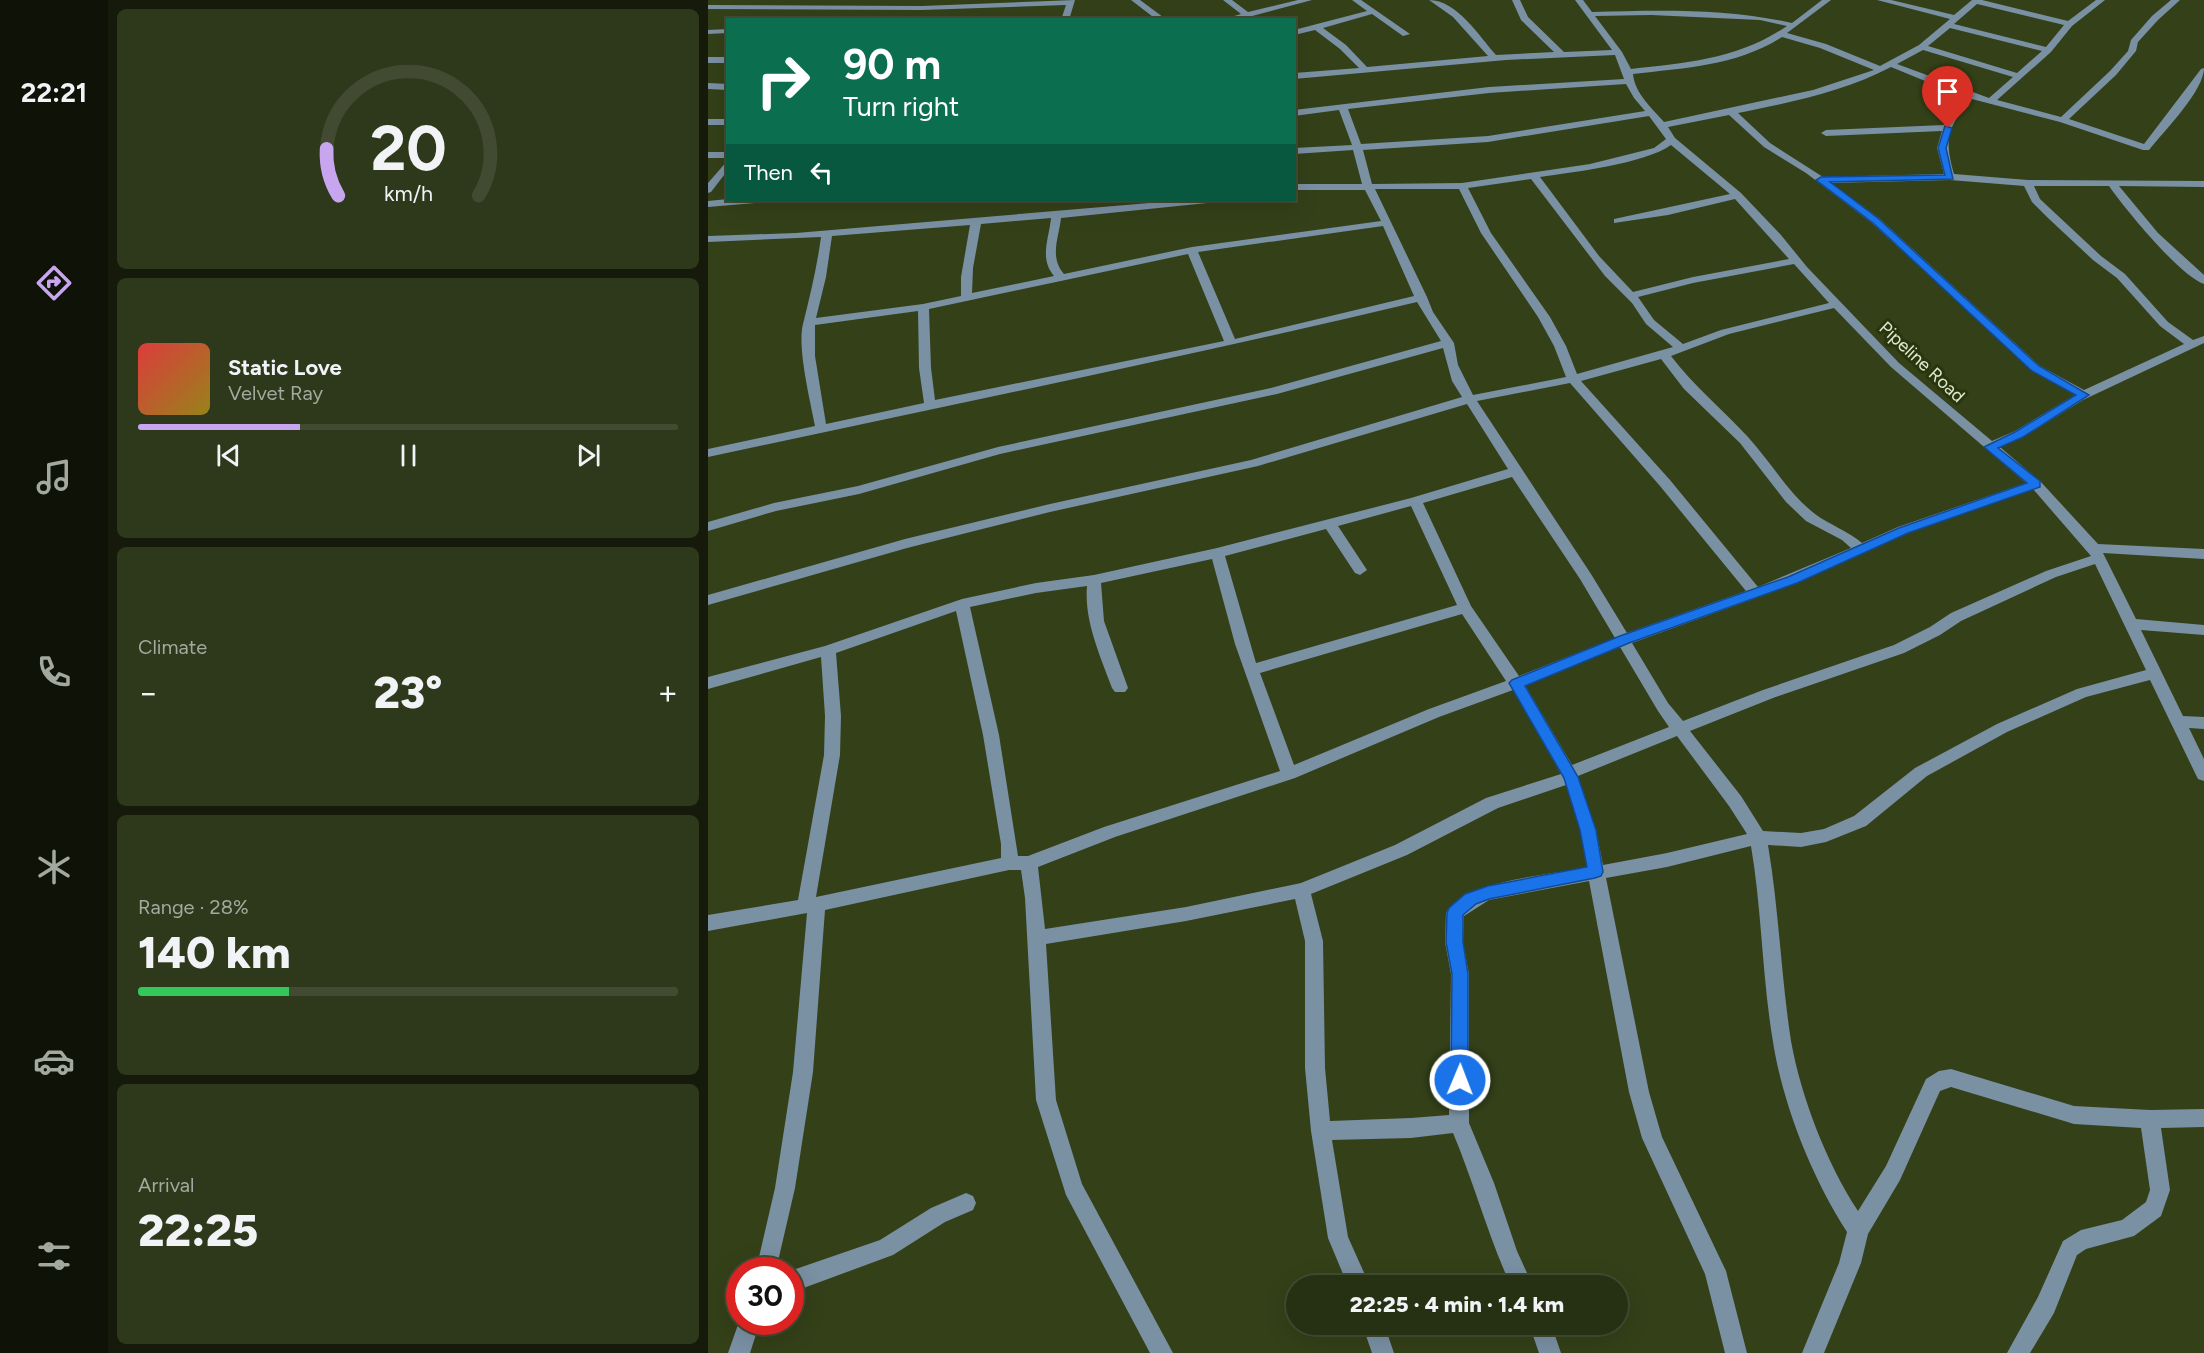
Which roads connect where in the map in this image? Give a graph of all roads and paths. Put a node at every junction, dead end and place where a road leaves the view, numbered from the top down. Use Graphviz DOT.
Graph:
graph roads {
  1 [pos="868,0"];
  2 [pos="1135,0"];
  3 [pos="1227,0"];
  4 [pos="1307,0"];
  5 [pos="1356,0"];
  6 [pos="1433,0"];
  7 [pos="1516,0"];
  8 [pos="1580,0"];
  9 [pos="1827,0"];
  10 [pos="1881,0"];
  11 [pos="2101,0"];
  12 [pos="2176,0"];
  13 [pos="1070,1"];
  14 [pos="1977,1"];
  15 [pos="708,7"];
  16 [pos="861,8"];
  17 [pos="1372,12"];
  18 [pos="1246,14"];
  19 [pos="1591,14"];
  20 [pos="855,18"];
  21 [pos="1066,18"];
  22 [pos="1160,18"];
  23 [pos="1232,18"];
  24 [pos="1953,21"];
  25 [pos="2070,24"];
  26 [pos="1791,26"];
  27 [pos="1318,28"];
  28 [pos="726,31"];
  29 [pos="708,32"];
  30 [pos="1296,33"];
  31 [pos="1406,34"];
  32 [pos="1781,34"];
  33 [pos="1922,47"];
  34 [pos="2048,50"];
  35 [pos="1618,52"];
  36 [pos="1562,55"];
  37 [pos="1494,58"];
  38 [pos="708,60"];
  39 [pos="726,60"];
  40 [pos="1892,65"];
  41 [pos="1365,70"];
  42 [pos="1882,70"];
  43 [pos="2204,71"];
  44 [pos="1296,76"];
  45 [pos="1628,76"];
  46 [pos="2019,76"];
  47 [pos="708,86"];
  48 [pos="726,87"];
  49 [pos="1970,96"];
  50 [pos="1990,101"];
  51 [pos="1343,108"];
  52 [pos="1731,112"];
  53 [pos="1296,113"];
  54 [pos="1650,113"];
  55 [pos="2063,120"];
  56 [pos="708,122"];
  57 [pos="726,122"];
  58 [pos="1662,125"];
  59 [pos="1948,128"];
  60 [pos="1826,133"];
  61 [pos="1671,140"];
  62 [pos="1358,146"];
  63 [pos="1296,151"];
  64 [pos="708,155"];
  65 [pos="726,155"];
  66 [pos="726,166"];
  67 [pos="1534,176"];
  68 [pos="1950,177"];
  69 [pos="1821,180"];
  70 [pos="2028,183"];
  71 [pos="2112,183"];
  72 [pos="2204,184"];
  73 [pos="1461,186"];
  74 [pos="1296,187"];
  75 [pos="1368,187"];
  76 [pos="708,190"];
  77 [pos="1737,195"];
  78 [pos="743,201"];
  79 [pos="1199,201"];
  80 [pos="708,204"];
  81 [pos="1056,214"];
  82 [pos="976,220"];
  83 [pos="1618,221"];
  84 [pos="1386,223"];
  85 [pos="827,233"];
  86 [pos="708,239"];
  87 [pos="1192,250"];
  88 [pos="1795,261"];
  89 [pos="1061,277"];
  90 [pos="2204,280"];
  91 [pos="1629,296"];
  92 [pos="967,297"];
  93 [pos="1422,297"];
  94 [pos="1837,304"];
  95 [pos="923,307"];
  96 [pos="808,323"];
  97 [pos="2204,339"];
  98 [pos="1231,343"];
  99 [pos="1448,343"];
  100 [pos="2192,344"];
  101 [pos="1681,348"];
  102 [pos="1664,355"];
  103 [pos="1573,379"];
  104 [pos="2084,395"];
  105 [pos="1470,399"];
  106 [pos="930,404"];
  107 [pos="821,428"];
  108 [pos="1990,447"];
  109 [pos="708,453"];
  110 [pos="1516,471"];
  111 [pos="2035,484"];
  112 [pos="1415,501"];
  113 [pos="1330,524"];
  114 [pos="708,526"];
  115 [pos="1861,549"];
  116 [pos="1217,553"];
  117 [pos="2097,553"];
  118 [pos="2204,554"];
  119 [pos="1360,570"];
  120 [pos="1094,580"];
  121 [pos="1755,593"];
  122 [pos="708,600"];
  123 [pos="962,604"];
  124 [pos="1465,608"];
  125 [pos="2132,624"];
  126 [pos="2204,630"];
  127 [pos="1624,640"];
  128 [pos="828,650"];
  129 [pos="1251,670"];
  130 [pos="2156,673"];
  131 [pos="708,683"];
  132 [pos="1516,683"];
  133 [pos="1120,688"];
  134 [pos="2178,721"];
  135 [pos="2204,723"];
  136 [pos="1679,728"];
  137 [pos="1289,774"];
  138 [pos="1569,775"];
  139 [pos="2204,775"];
  140 [pos="1758,838"];
  141 [pos="1019,863"];
  142 [pos="1595,872"];
  143 [pos="1300,890"];
  144 [pos="811,904"];
  145 [pos="708,924"];
  146 [pos="1036,938"];
  147 [pos="2204,1118"];
  148 [pos="2150,1119"];
  149 [pos="1459,1123"];
  150 [pos="1321,1131"];
  151 [pos="966,1203"];
  152 [pos="1858,1230"];
  153 [pos="769,1257"];
  154 [pos="1354,1275"];
  155 [pos="1517,1275"];
  156 [pos="804,1277"];
  157 [pos="745,1335"];
  158 [pos="1376,1335"];
  159 [pos="1544,1335"];
  160 [pos="739,1353"];
  161 [pos="1162,1353"];
  162 [pos="1383,1353"];
  163 [pos="1550,1353"];
  164 [pos="1736,1353"];
  165 [pos="1813,1353"];
  166 [pos="2018,1353"];
  1 -- 16 [label="street"];
  2 -- 22 [label="street"];
  3 -- 18 [label="street"];
  4 -- 18 [label="street"];
  5 -- 17 [label="street"];
  6 -- 37 [label="street"];
  7 -- 36 [label="street"];
  8 -- 19 [label="street, Pipeline Road"];
  9 -- 26 [label="street"];
  10 -- 24 [label="street"];
  11 -- 25 [label="street"];
  12 -- 55 [label="street"];
  13 -- 16 [label="street"];
  13 -- 21 [label="street"];
  14 -- 24 [label="street"];
  14 -- 25 [label="street"];
  15 -- 16 [label="street"];
  16 -- 20 [label="street"];
  17 -- 27 [label="street"];
  17 -- 31 [label="street"];
  18 -- 23 [label="street"];
  19 -- 26 [label="street"];
  19 -- 35 [label="street, Pipeline Road"];
  24 -- 33 [label="street"];
  24 -- 34 [label="street"];
  25 -- 34 [label="street"];
  26 -- 32 [label="street"];
  27 -- 30 [label="street"];
  27 -- 41 [label="street"];
  28 -- 29 [label="street"];
  32 -- 42 [label="street"];
  32 -- 45 [label="street"];
  33 -- 40 [label="street"];
  33 -- 46 [label="street"];
  34 -- 46 [label="street"];
  35 -- 36 [label="street"];
  35 -- 45 [label="street, Pipeline Road"];
  36 -- 37 [label="street"];
  37 -- 41 [label="street"];
  38 -- 39 [label="street"];
  40 -- 42 [label="street"];
  40 -- 49 [label="street"];
  41 -- 44 [label="street"];
  42 -- 52 [label="street"];
  43 -- 55 [label="street"];
  45 -- 51 [label="street"];
  45 -- 54 [label="street, Pipeline Road"];
  46 -- 50 [label="street"];
  47 -- 48 [label="street"];
  49 -- 50 [label="street"];
  49 -- 59 [label="street"];
  50 -- 55 [label="street"];
  51 -- 53 [label="street"];
  51 -- 62 [label="street"];
  52 -- 58 [label="street"];
  52 -- 69 [label="street"];
  54 -- 58 [label="street, Pipeline Road"];
  54 -- 62 [label="street"];
  56 -- 57 [label="street"];
  58 -- 61 [label="street, Pipeline Road"];
  59 -- 60 [label="street"];
  59 -- 68 [label="street"];
  61 -- 67 [label="street"];
  61 -- 77 [label="street, Pipeline Road"];
  62 -- 63 [label="street"];
  62 -- 75 [label="street"];
  64 -- 65 [label="street"];
  66 -- 76 [label="street"];
  67 -- 73 [label="street"];
  67 -- 91 [label="street"];
  68 -- 69 [label="street"];
  68 -- 70 [label="street"];
  69 -- 104 [label="street"];
  70 -- 71 [label="street"];
  70 -- 100 [label="street"];
  71 -- 72 [label="street"];
  71 -- 90 [label="street"];
  73 -- 75 [label="street"];
  73 -- 103 [label="street"];
  74 -- 75 [label="street"];
  75 -- 84 [label="street"];
  77 -- 83 [label="street"];
  77 -- 88 [label="street, Pipeline Road"];
  78 -- 80 [label="street"];
  79 -- 81 [label="street"];
  81 -- 82 [label="street"];
  81 -- 89 [label="street"];
  82 -- 85 [label="street"];
  82 -- 92 [label="street"];
  84 -- 87 [label="street"];
  84 -- 93 [label="street"];
  85 -- 86 [label="street"];
  85 -- 96 [label="street"];
  87 -- 89 [label="street"];
  87 -- 98 [label="street"];
  88 -- 91 [label="street"];
  88 -- 94 [label="street, Pipeline Road"];
  89 -- 92 [label="street"];
  91 -- 101 [label="street"];
  92 -- 95 [label="street"];
  93 -- 98 [label="street"];
  93 -- 99 [label="street"];
  94 -- 101 [label="street"];
  94 -- 108 [label="street, Pipeline Road"];
  95 -- 96 [label="street"];
  95 -- 106 [label="street"];
  96 -- 107 [label="street"];
  97 -- 100 [label="street"];
  98 -- 106 [label="street"];
  99 -- 105 [label="street"];
  99 -- 114 [label="street"];
  100 -- 104 [label="street"];
  101 -- 102 [label="street"];
  102 -- 103 [label="street"];
  102 -- 115 [label="street"];
  103 -- 105 [label="street"];
  103 -- 121 [label="street"];
  104 -- 108 [label="street"];
  105 -- 110 [label="street"];
  105 -- 122 [label="street"];
  106 -- 107 [label="street"];
  107 -- 109 [label="street"];
  108 -- 111 [label="street, Pipeline Road"];
  110 -- 112 [label="street"];
  110 -- 127 [label="street"];
  111 -- 115 [label="street"];
  111 -- 117 [label="street, Pipeline Road"];
  112 -- 113 [label="street"];
  112 -- 124 [label="street"];
  113 -- 116 [label="street"];
  113 -- 119 [label="street"];
  115 -- 121 [label="street"];
  116 -- 120 [label="street"];
  116 -- 129 [label="street"];
  117 -- 118 [label="street"];
  117 -- 125 [label="street, Pipeline Road"];
  117 -- 136 [label="street"];
  120 -- 123 [label="street"];
  120 -- 133 [label="street"];
  121 -- 127 [label="street"];
  123 -- 128 [label="street"];
  123 -- 141 [label="street"];
  124 -- 129 [label="street"];
  124 -- 132 [label="street"];
  125 -- 126 [label="street"];
  125 -- 130 [label="street, Pipeline Road"];
  127 -- 132 [label="street"];
  127 -- 136 [label="street"];
  128 -- 131 [label="street"];
  128 -- 144 [label="street"];
  129 -- 137 [label="street"];
  130 -- 134 [label="street, Pipeline Road"];
  130 -- 140 [label="street"];
  132 -- 137 [label="street"];
  132 -- 138 [label="street"];
  134 -- 135 [label="street"];
  134 -- 139 [label="street, Pipeline Road"];
  136 -- 138 [label="street"];
  136 -- 140 [label="street"];
  137 -- 141 [label="street"];
  138 -- 142 [label="street"];
  138 -- 143 [label="street"];
  140 -- 142 [label="street"];
  140 -- 152 [label="street"];
  141 -- 144 [label="street"];
  141 -- 146 [label="street"];
  142 -- 149 [label="street"];
  142 -- 164 [label="street"];
  143 -- 146 [label="street"];
  143 -- 150 [label="street"];
  144 -- 145 [label="street"];
  144 -- 153 [label="street"];
  146 -- 161 [label="street"];
  147 -- 148 [label="street"];
  148 -- 152 [label="street"];
  148 -- 166 [label="street"];
  149 -- 150 [label="street"];
  149 -- 155 [label="street"];
  150 -- 154 [label="street"];
  151 -- 156 [label="street"];
  152 -- 165 [label="street"];
  157 -- 160 [label="street"];
  158 -- 162 [label="street"];
  159 -- 163 [label="street"];
}
